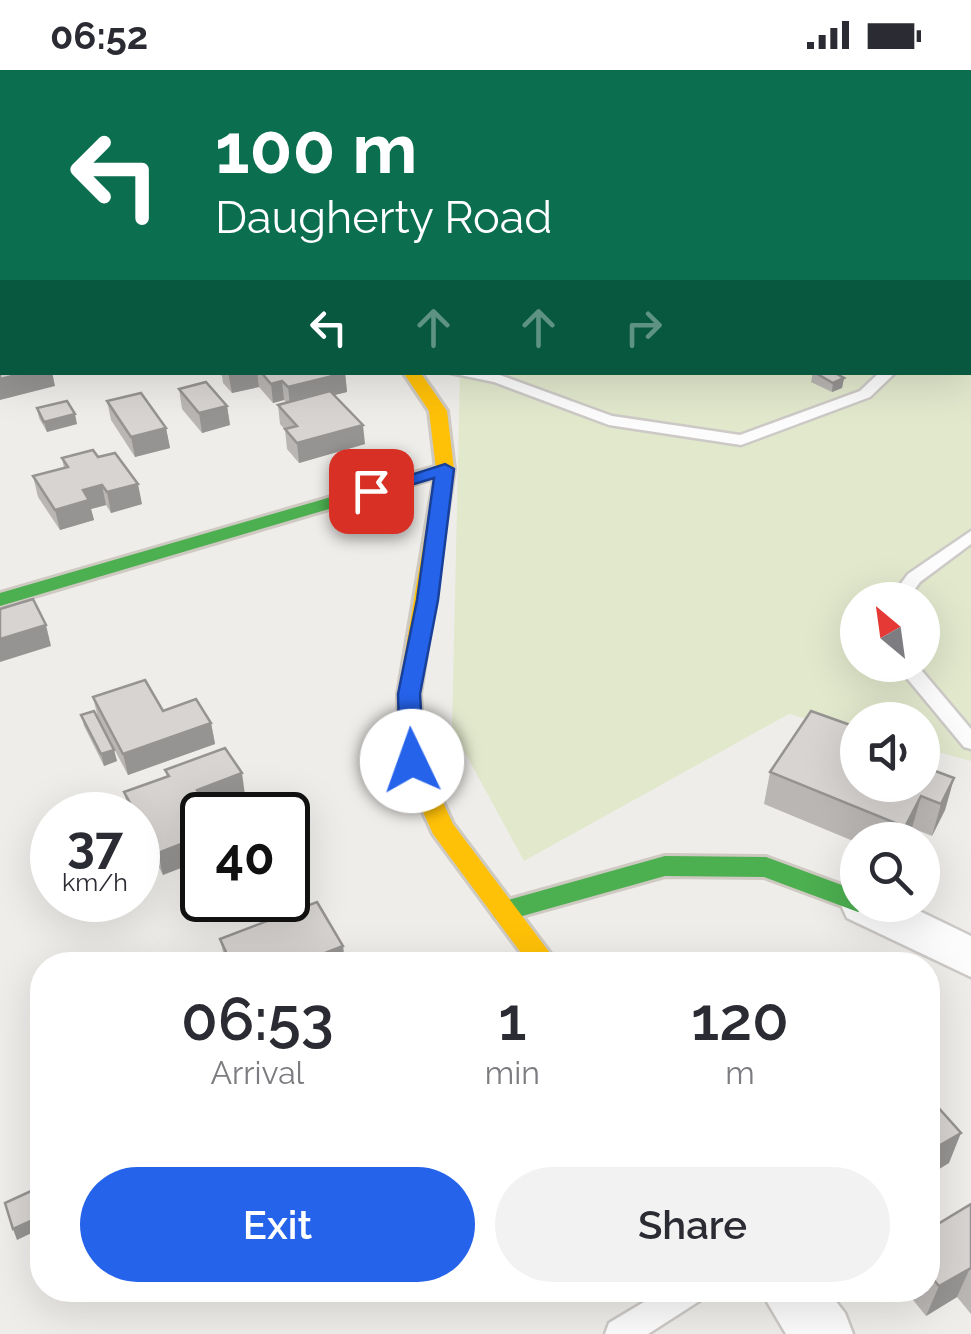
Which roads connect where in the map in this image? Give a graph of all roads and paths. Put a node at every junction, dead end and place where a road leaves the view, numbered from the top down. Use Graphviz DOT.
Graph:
graph roads {
  1 [pos="414,375"];
  2 [pos="475,375"];
  3 [pos="887,375"];
  4 [pos="445,469"];
  5 [pos="971,536"];
  6 [pos="911,582"];
  7 [pos="0,600"];
  8 [pos="920,682"];
  9 [pos="971,742"];
  10 [pos="840,896"];
  11 [pos="504,911"];
  12 [pos="898,922"];
  13 [pos="534,952"];
  14 [pos="971,958"];
  15 [pos="672,1302"];
  16 [pos="799,1302"];
  17 [pos="620,1334"];
  18 [pos="823,1334"];
  1 -- 4 [label="street"];
  2 -- 3 [label="lane"];
  4 -- 7 [label="street"];
  4 -- 11 [label="street"];
  5 -- 6 [label="lane"];
  8 -- 9 [label="lane"];
  10 -- 11 [label="street"];
  11 -- 13 [label="street"];
  12 -- 14 [label="street"];
  15 -- 17 [label="lane"];
  16 -- 18 [label="street"];
}
